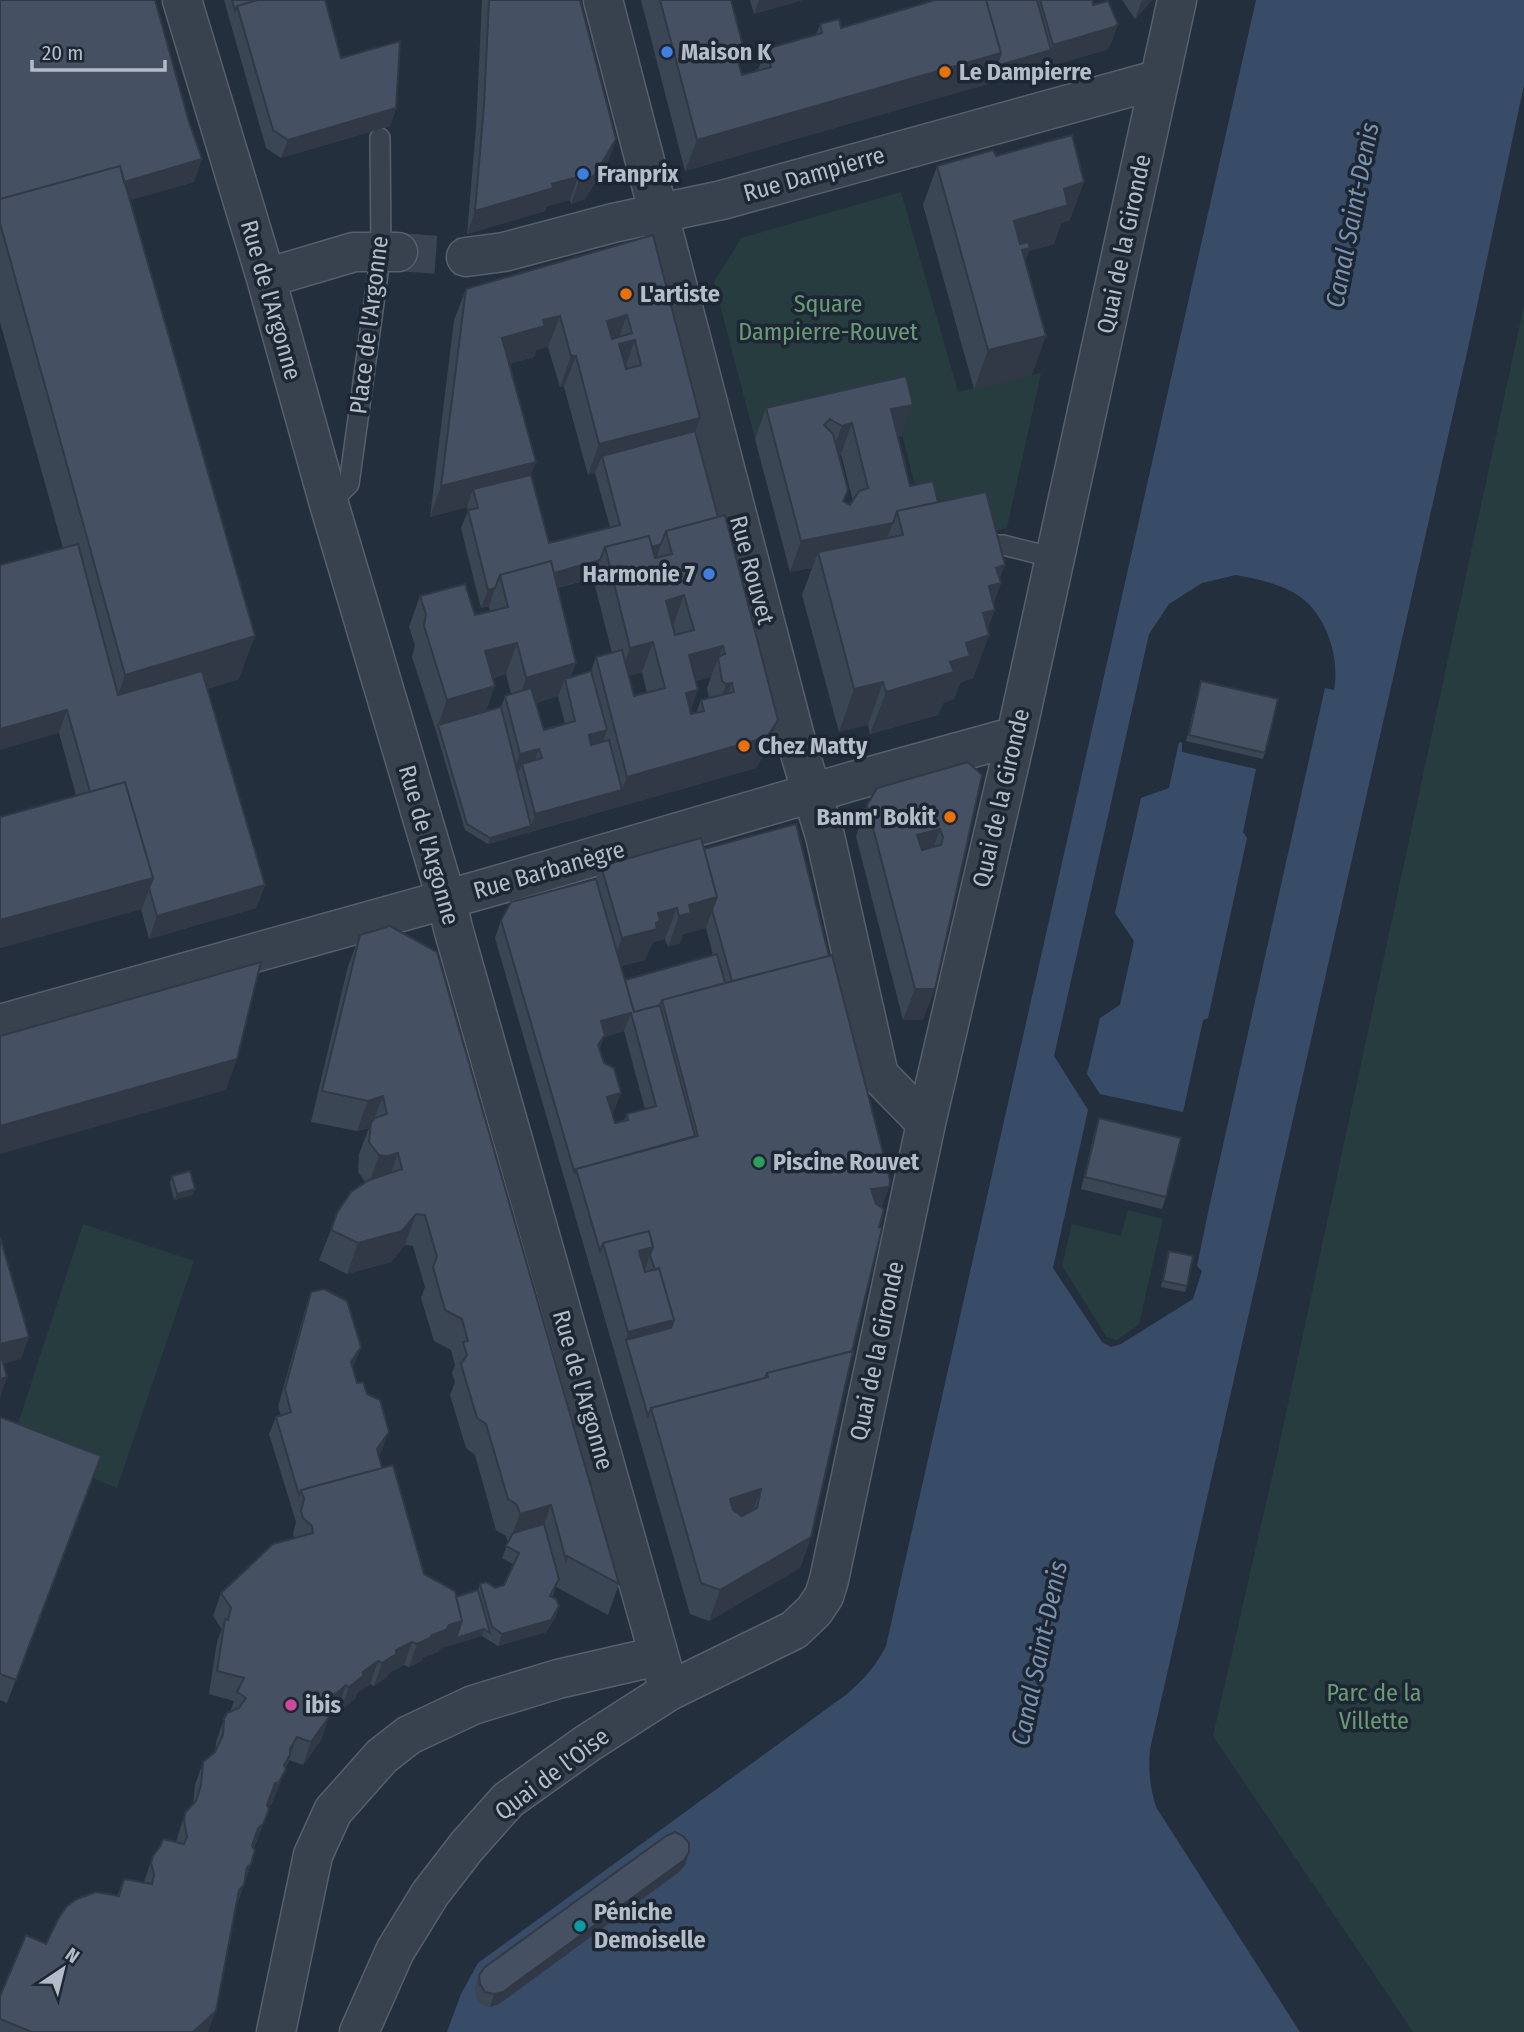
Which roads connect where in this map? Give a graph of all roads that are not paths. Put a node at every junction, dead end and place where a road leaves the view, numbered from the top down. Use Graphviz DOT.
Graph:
graph roads {
  1 [pos="182,0"];
  2 [pos="603,0"];
  3 [pos="1177,0"];
  4 [pos="1160,79"];
  5 [pos="380,138"];
  6 [pos="658,214"];
  7 [pos="389,251"];
  8 [pos="466,257"];
  9 [pos="266,278"];
  10 [pos="329,504"];
  11 [pos="973,545"];
  12 [pos="1055,558"];
  13 [pos="1016,736"];
  14 [pos="812,793"];
  15 [pos="446,898"];
  16 [pos="0,1024"];
  17 [pos="926,1123"];
  18 [pos="824,1596"];
  19 [pos="664,1674"];
  20 [pos="276,2032"];
  21 [pos="359,2032"];
  1 -- 9 [label="street, Rue de l'Argonne"];
  2 -- 6 [label="street, Rue Rouvet"];
  3 -- 4 [label="street, Quai de la Gironde"];
  4 -- 6 [label="street, Rue Dampierre"];
  4 -- 12 [label="street, Quai de la Gironde"];
  5 -- 7 [label="lane, Place de l'Argonne"];
  6 -- 8 [label="street, Rue Dampierre"];
  6 -- 14 [label="street, Rue Rouvet"];
  7 -- 9 [label="street"];
  7 -- 10 [label="lane, Place de l'Argonne"];
  9 -- 10 [label="street, Rue de l'Argonne"];
  10 -- 15 [label="street, Rue de l'Argonne"];
  11 -- 12 [label="lane"];
  12 -- 13 [label="street, Quai de la Gironde"];
  13 -- 14 [label="street, Rue Barbanègre"];
  13 -- 17 [label="street, Quai de la Gironde"];
  14 -- 15 [label="street, Rue Barbanègre"];
  14 -- 17 [label="street, Rue Rouvet"];
  15 -- 16 [label="street, Rue Barbanègre"];
  15 -- 19 [label="street, Rue de l'Argonne"];
  17 -- 18 [label="street, Quai de la Gironde"];
  18 -- 19 [label="street, Quai de l'Oise"];
  19 -- 20 [label="street"];
  19 -- 21 [label="street, Quai de l'Oise"];
}
